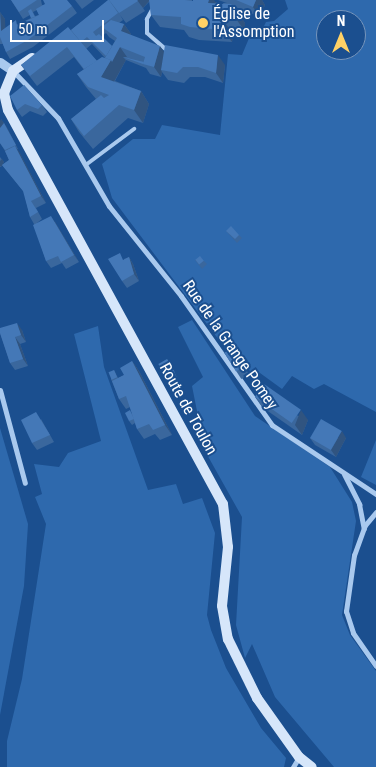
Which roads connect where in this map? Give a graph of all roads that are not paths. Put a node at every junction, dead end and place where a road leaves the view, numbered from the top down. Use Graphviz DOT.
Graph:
graph roads {
  1 [pos="156,6"];
  2 [pos="45,48"];
  3 [pos="170,53"];
  4 [pos="0,62"];
  5 [pos="13,71"];
  6 [pos="2,94"];
  7 [pos="134,129"];
  8 [pos="87,164"];
  9 [pos="0,390"];
  10 [pos="344,473"];
  11 [pos="25,483"];
  12 [pos="376,494"];
  13 [pos="376,512"];
  14 [pos="364,529"];
  15 [pos="376,666"];
  16 [pos="299,758"];
  17 [pos="293,767"];
  18 [pos="312,767"];
  1 -- 3 [label="lane"];
  2 -- 5 [label="main road"];
  4 -- 5 [label="street"];
  5 -- 6 [label="main road, Route de Toulon"];
  5 -- 8 [label="street, Rue de la Grange Pomey"];
  6 -- 16 [label="main road, Route de Toulon"];
  7 -- 8 [label="lane"];
  8 -- 10 [label="street, Rue de la Grange Pomey"];
  9 -- 11 [label="street"];
  10 -- 12 [label="street, Rue de la Grange Pomey"];
  10 -- 14 [label="street"];
  13 -- 14 [label="street"];
  14 -- 15 [label="street"];
  16 -- 17 [label="street"];
  16 -- 18 [label="main road, Route de Toulon"];
}
